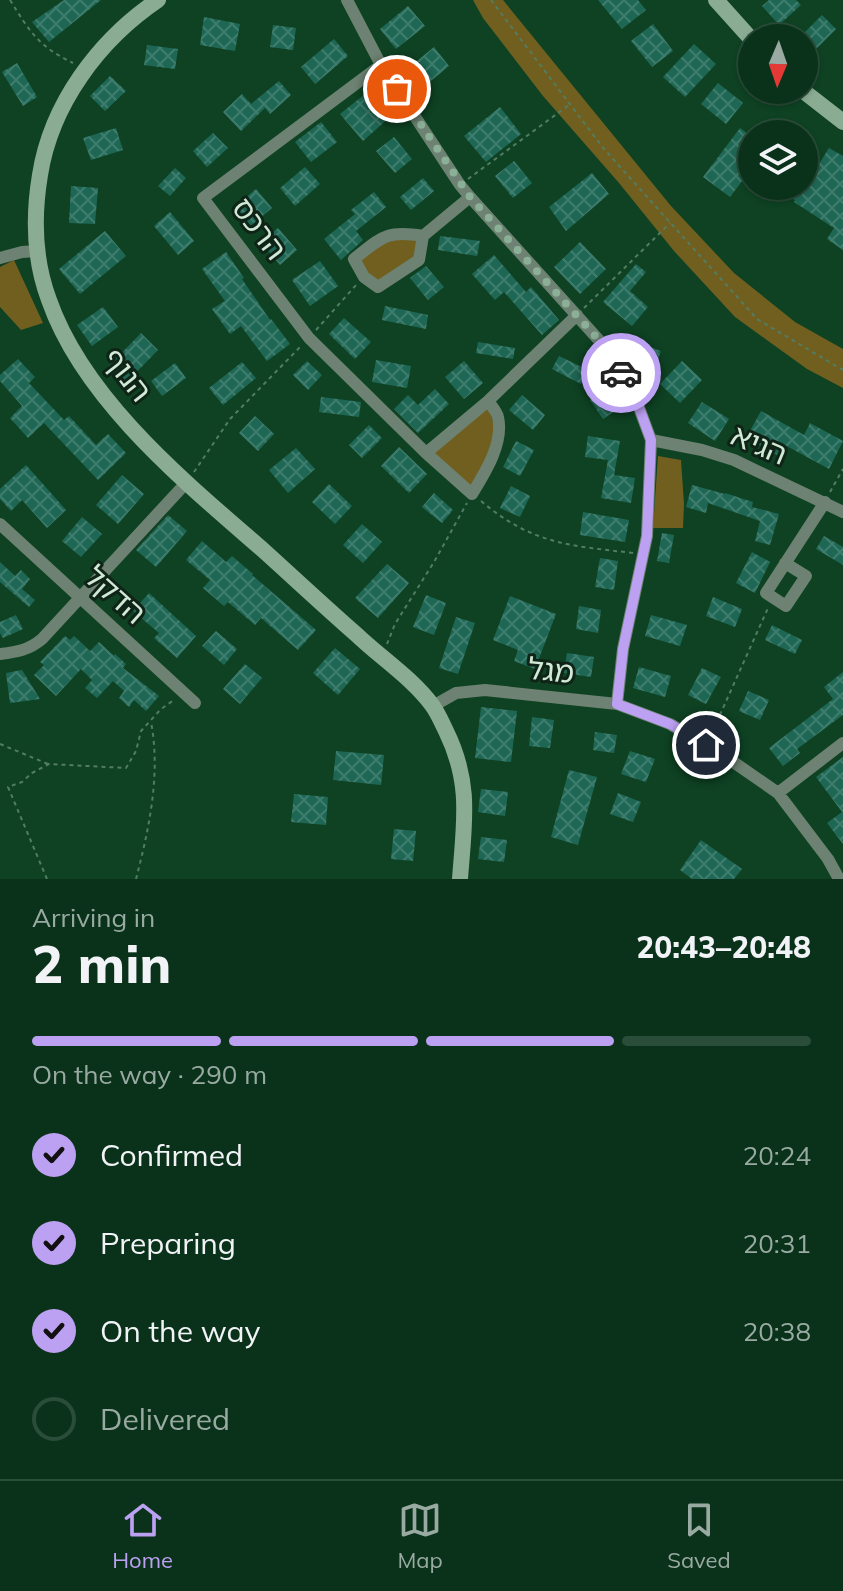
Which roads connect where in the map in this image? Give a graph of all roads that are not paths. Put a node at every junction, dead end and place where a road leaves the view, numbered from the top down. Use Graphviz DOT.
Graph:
graph roads {
  1 [pos="158,0"];
  2 [pos="347,0"];
  3 [pos="716,0"];
  4 [pos="738,24"];
  5 [pos="381,65"];
  6 [pos="818,102"];
  7 [pos="843,122"];
  8 [pos="470,197"];
  9 [pos="423,236"];
  10 [pos="37,251"];
  11 [pos="0,258"];
  12 [pos="577,315"];
  13 [pos="488,401"];
  14 [pos="651,440"];
  15 [pos="426,453"];
  16 [pos="186,483"];
  17 [pos="825,502"];
  18 [pos="843,512"];
  19 [pos="0,524"];
  20 [pos="785,563"];
  21 [pos="80,598"];
  22 [pos="0,654"];
  23 [pos="195,703"];
  24 [pos="617,704"];
  25 [pos="433,706"];
  26 [pos="843,743"];
  27 [pos="778,793"];
  28 [pos="460,879"];
  29 [pos="839,879"];
  1 -- 10 [label="street, הנוף"];
  2 -- 5 [label="street"];
  3 -- 4 [label="street"];
  5 -- 8 [label="street"];
  5 -- 15 [label="street, הרכס"];
  6 -- 7 [label="street"];
  8 -- 9 [label="street"];
  8 -- 12 [label="street"];
  9 -- 9 [label="street"];
  10 -- 11 [label="street"];
  10 -- 16 [label="street, הנוף"];
  12 -- 13 [label="street"];
  12 -- 14 [label="street"];
  13 -- 15 [label="street"];
  13 -- 15 [label="street, הרכס"];
  14 -- 17 [label="street, הגיא"];
  14 -- 24 [label="street"];
  16 -- 21 [label="street"];
  16 -- 25 [label="street, הנוף"];
  17 -- 18 [label="street, הגיא"];
  17 -- 20 [label="street"];
  19 -- 21 [label="street, הדקל"];
  20 -- 20 [label="street"];
  21 -- 22 [label="street"];
  21 -- 23 [label="street, הדקל"];
  24 -- 25 [label="street, מגל"];
  24 -- 27 [label="street, מגל"];
  25 -- 28 [label="street"];
  26 -- 27 [label="street"];
  27 -- 29 [label="street, מגל"];
}
